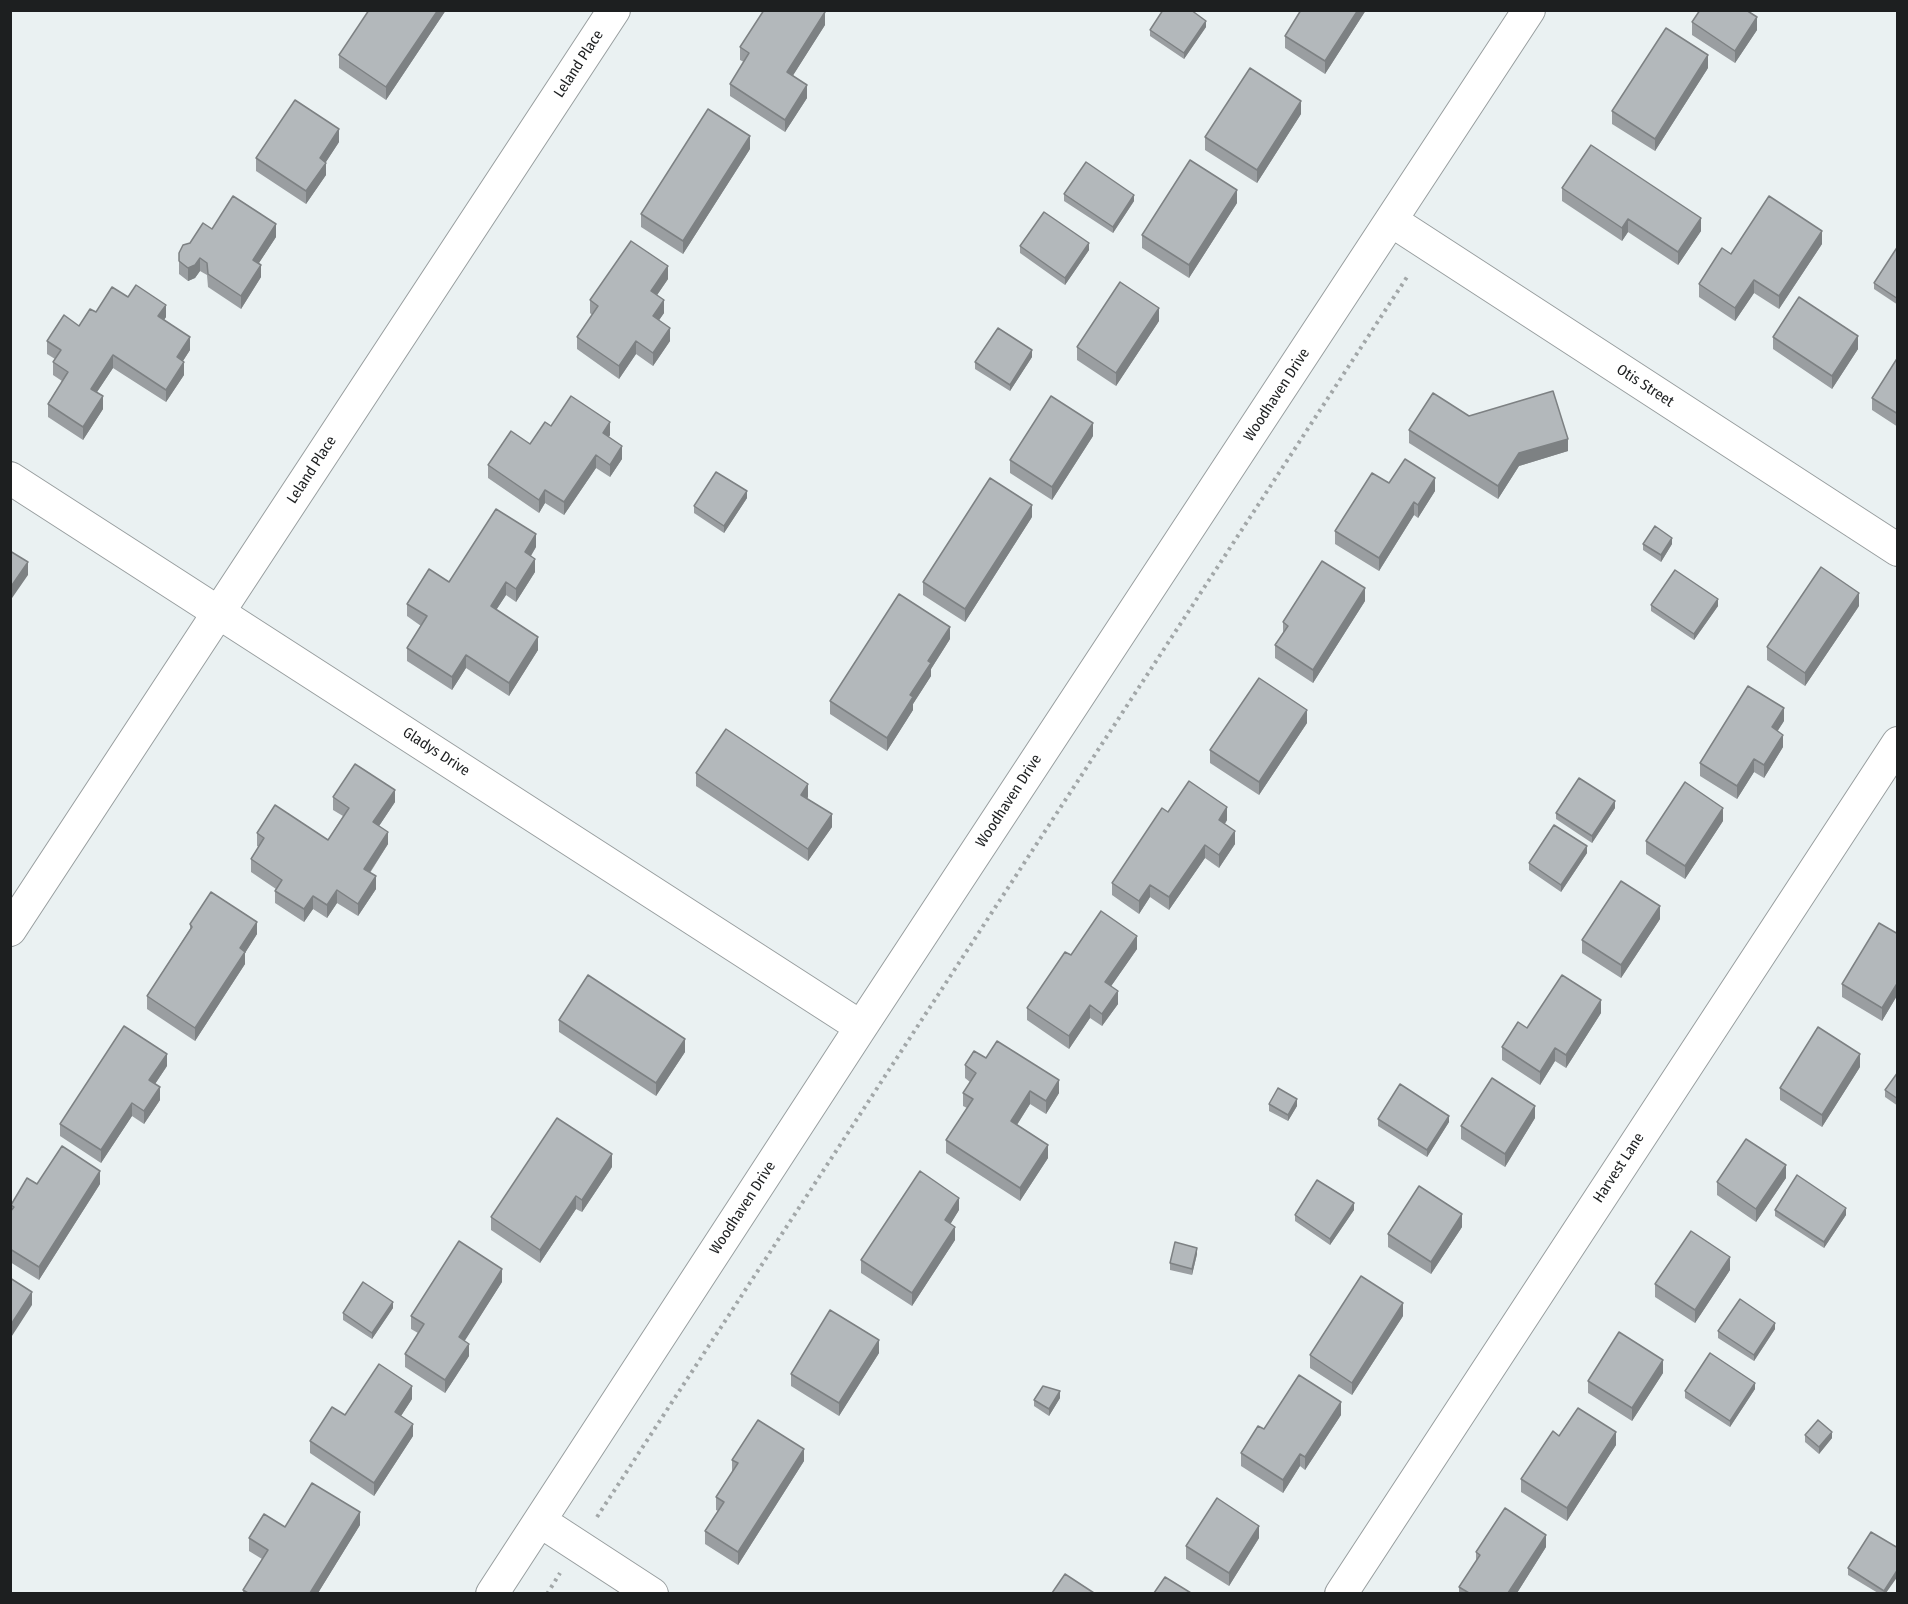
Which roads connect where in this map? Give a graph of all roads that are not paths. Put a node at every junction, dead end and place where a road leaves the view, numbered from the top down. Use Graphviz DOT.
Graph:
graph roads {
  1 [pos="614,10"];
  2 [pos="1528,10"];
  3 [pos="1392,221"];
  4 [pos="10,478"];
  5 [pos="1898,550"];
  6 [pos="219,612"];
  7 [pos="1898,743"];
  8 [pos="10,930"];
  9 [pos="861,1027"];
  10 [pos="540,1521"];
  11 [pos="492,1593"];
  12 [pos="652,1593"];
  13 [pos="1341,1593"];
  1 -- 6 [label="street, Leland Place"];
  2 -- 3 [label="street, Woodhaven Drive"];
  3 -- 5 [label="street, Otis Street"];
  3 -- 9 [label="street, Woodhaven Drive"];
  4 -- 6 [label="street, Gladys Drive"];
  6 -- 8 [label="street, Leland Place"];
  6 -- 9 [label="street, Gladys Drive"];
  7 -- 13 [label="street, Harvest Lane"];
  9 -- 10 [label="street, Woodhaven Drive"];
  10 -- 11 [label="street, Woodhaven Drive"];
  10 -- 12 [label="street"];
}
